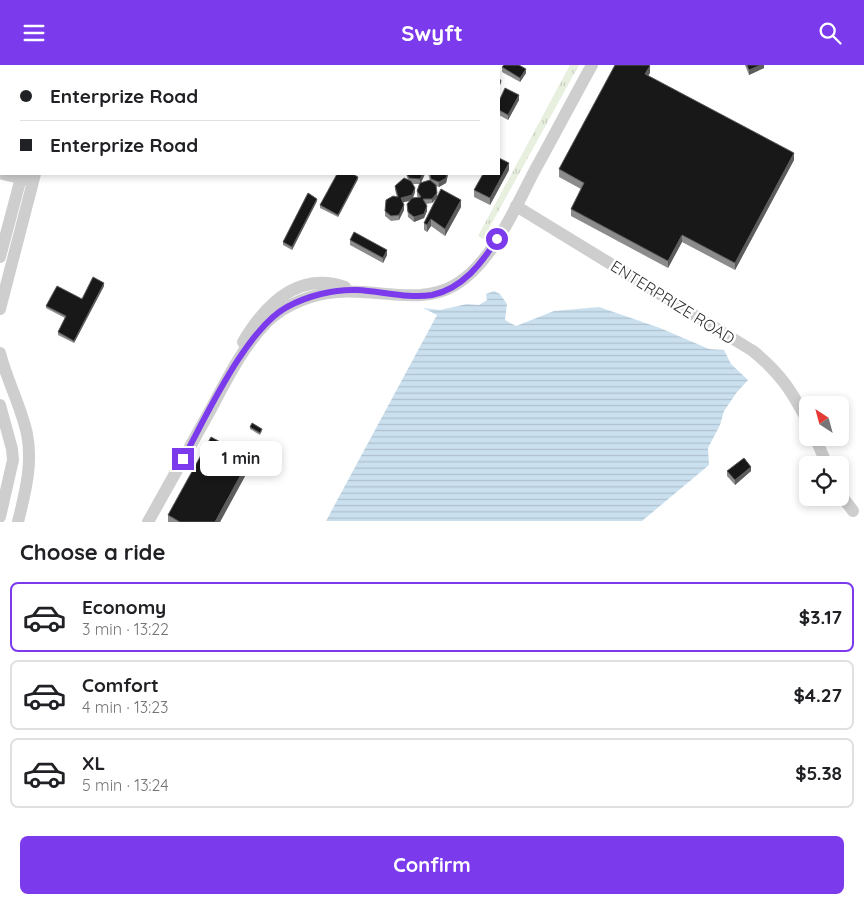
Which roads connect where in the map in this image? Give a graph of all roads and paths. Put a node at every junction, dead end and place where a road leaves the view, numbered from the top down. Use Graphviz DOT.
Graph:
graph roads {
  1 [pos="592,65"];
  2 [pos="10,175"];
  3 [pos="28,177"];
  4 [pos="516,206"];
  5 [pos="0,257"];
  6 [pos="0,309"];
  7 [pos="0,353"];
  8 [pos="0,405"];
  9 [pos="799,406"];
  10 [pos="848,506"];
  11 [pos="852,511"];
  12 [pos="0,517"];
  13 [pos="18,521"];
  14 [pos="148,521"];
  1 -- 4 [label="street"];
  2 -- 3 [label="street"];
  3 -- 5 [label="street"];
  3 -- 6 [label="street"];
  4 -- 9 [label="street, ENTERPRIZE ROAD"];
  4 -- 14 [label="street"];
  7 -- 13 [label="street"];
  8 -- 12 [label="street"];
  10 -- 11 [label="street"];
}
